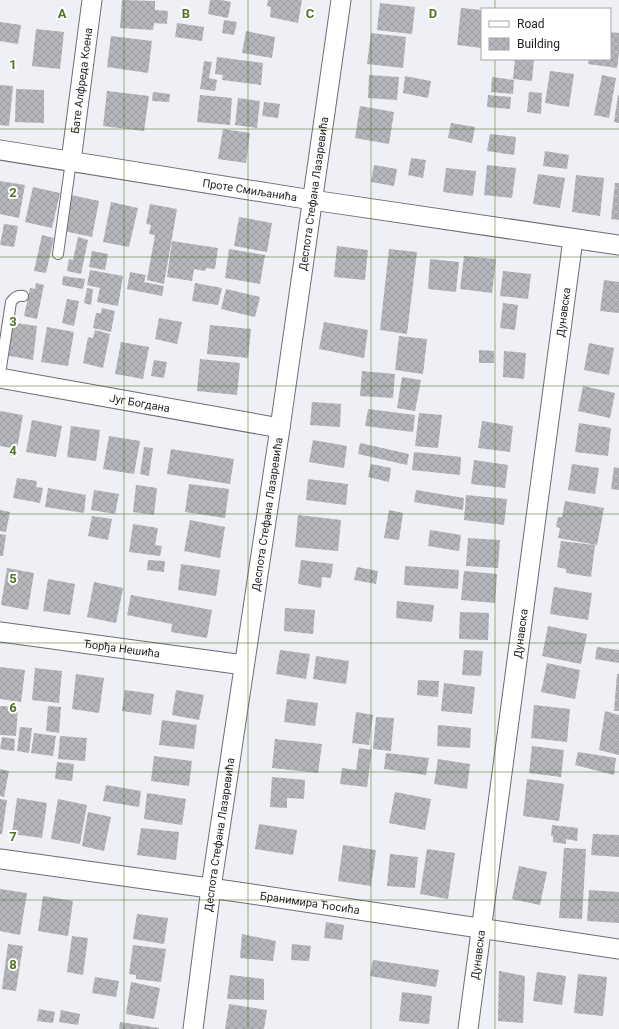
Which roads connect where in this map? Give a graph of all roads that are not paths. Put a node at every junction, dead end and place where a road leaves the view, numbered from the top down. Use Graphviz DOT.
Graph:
graph roads {
  1 [pos="92,0"];
  2 [pos="341,0"];
  3 [pos="0,150"];
  4 [pos="71,161"];
  5 [pos="312,200"];
  6 [pos="573,239"];
  7 [pos="619,245"];
  8 [pos="58,254"];
  9 [pos="22,296"];
  10 [pos="0,374"];
  11 [pos="0,378"];
  12 [pos="280,428"];
  13 [pos="0,632"];
  14 [pos="244,665"];
  15 [pos="0,859"];
  16 [pos="211,888"];
  17 [pos="482,928"];
  18 [pos="619,949"];
  19 [pos="193,1029"];
  20 [pos="468,1029"];
  1 -- 4 [label="street, Бате Алфреда Коена"];
  2 -- 5 [label="street, Деспота Стефана Лазаревића"];
  3 -- 4 [label="street, Проте Смиљанића"];
  4 -- 5 [label="street, Проте Смиљанића"];
  4 -- 8 [label="lane"];
  5 -- 6 [label="street, Проте Смиљанића"];
  5 -- 12 [label="street, Деспота Стефана Лазаревића"];
  6 -- 7 [label="street, Проте Смиљанића"];
  6 -- 17 [label="street, Дунавска"];
  9 -- 10 [label="lane"];
  11 -- 12 [label="street, Југ Богдана"];
  12 -- 14 [label="street, Деспота Стефана Лазаревића"];
  13 -- 14 [label="street, Ђорђа Нешића"];
  14 -- 16 [label="street, Деспота Стефана Лазаревића"];
  15 -- 16 [label="street, Бранимира Ћосића"];
  16 -- 17 [label="street, Бранимира Ћосића"];
  16 -- 19 [label="street, Деспота Стефана Лазаревића"];
  17 -- 18 [label="street, Бранимира Ћосића"];
  17 -- 20 [label="street, Дунавска"];
}
